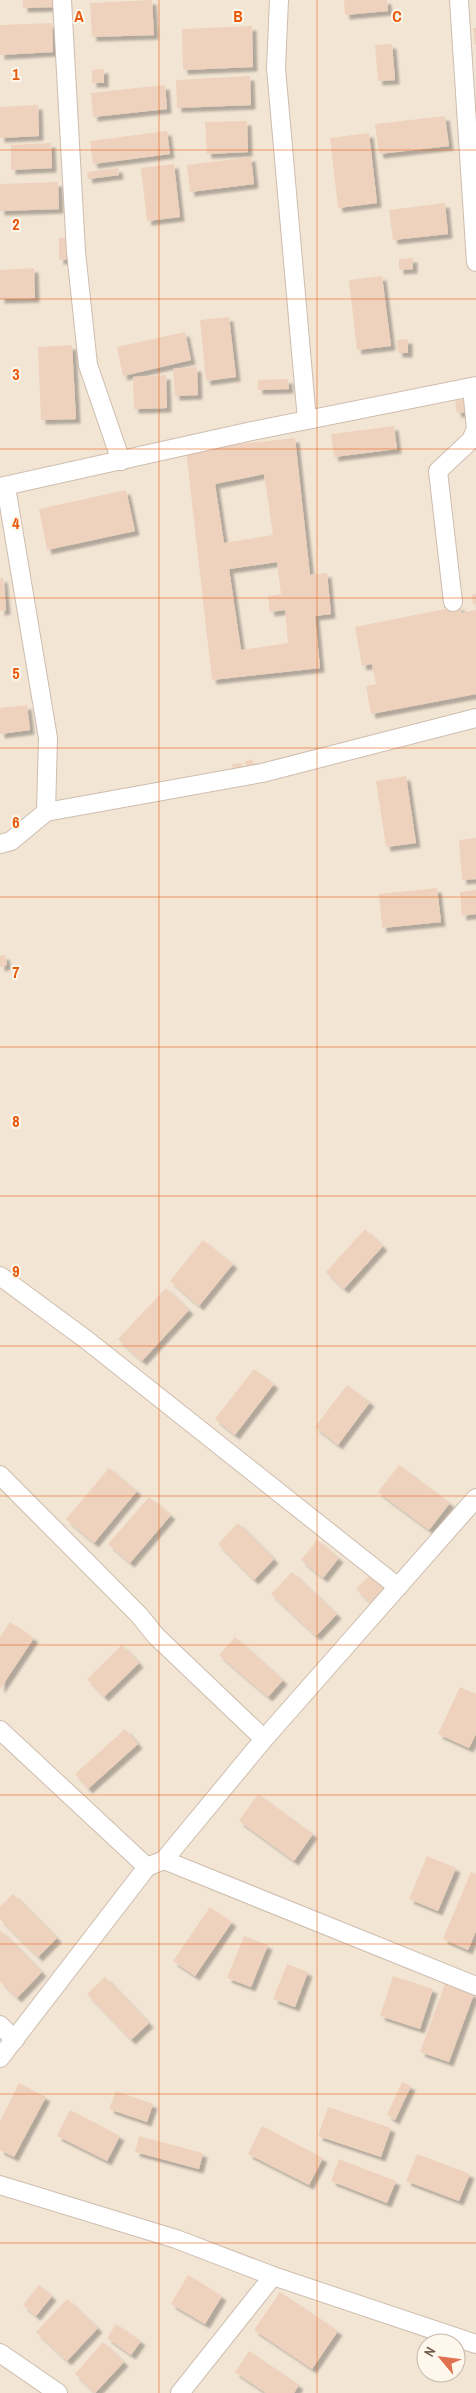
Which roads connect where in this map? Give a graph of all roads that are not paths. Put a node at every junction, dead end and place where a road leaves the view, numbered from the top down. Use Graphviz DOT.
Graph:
graph roads {
  1 [pos="62,0"];
  2 [pos="279,0"];
  3 [pos="459,0"];
  4 [pos="476,262"];
  5 [pos="474,387"];
  6 [pos="308,420"];
  7 [pos="121,461"];
  8 [pos="3,487"];
  9 [pos="453,602"];
  10 [pos="476,718"];
  11 [pos="46,812"];
  12 [pos="0,844"];
  13 [pos="0,1276"];
  14 [pos="0,1475"];
  15 [pos="476,1498"];
  16 [pos="398,1587"];
  17 [pos="0,1730"];
  18 [pos="264,1739"];
  19 [pos="164,1860"];
  20 [pos="147,1867"];
  21 [pos="476,1986"];
  22 [pos="0,2025"];
  23 [pos="15,2040"];
  24 [pos="0,2058"];
  25 [pos="0,2185"];
  26 [pos="273,2276"];
  27 [pos="476,2344"];
  28 [pos="0,2353"];
  29 [pos="58,2393"];
  30 [pos="180,2393"];
  1 -- 7 [label="street"];
  2 -- 6 [label="street"];
  3 -- 4 [label="street"];
  5 -- 6 [label="street"];
  5 -- 9 [label="street"];
  6 -- 7 [label="street"];
  7 -- 8 [label="street"];
  8 -- 11 [label="street"];
  10 -- 11 [label="street"];
  11 -- 12 [label="street"];
  13 -- 16 [label="street"];
  14 -- 18 [label="street"];
  15 -- 16 [label="street"];
  16 -- 18 [label="street"];
  17 -- 20 [label="street"];
  18 -- 19 [label="street"];
  19 -- 20 [label="street"];
  19 -- 21 [label="street"];
  20 -- 23 [label="street"];
  22 -- 23 [label="street"];
  23 -- 24 [label="street"];
  25 -- 26 [label="street"];
  26 -- 27 [label="street"];
  26 -- 30 [label="street"];
  28 -- 29 [label="street"];
}
